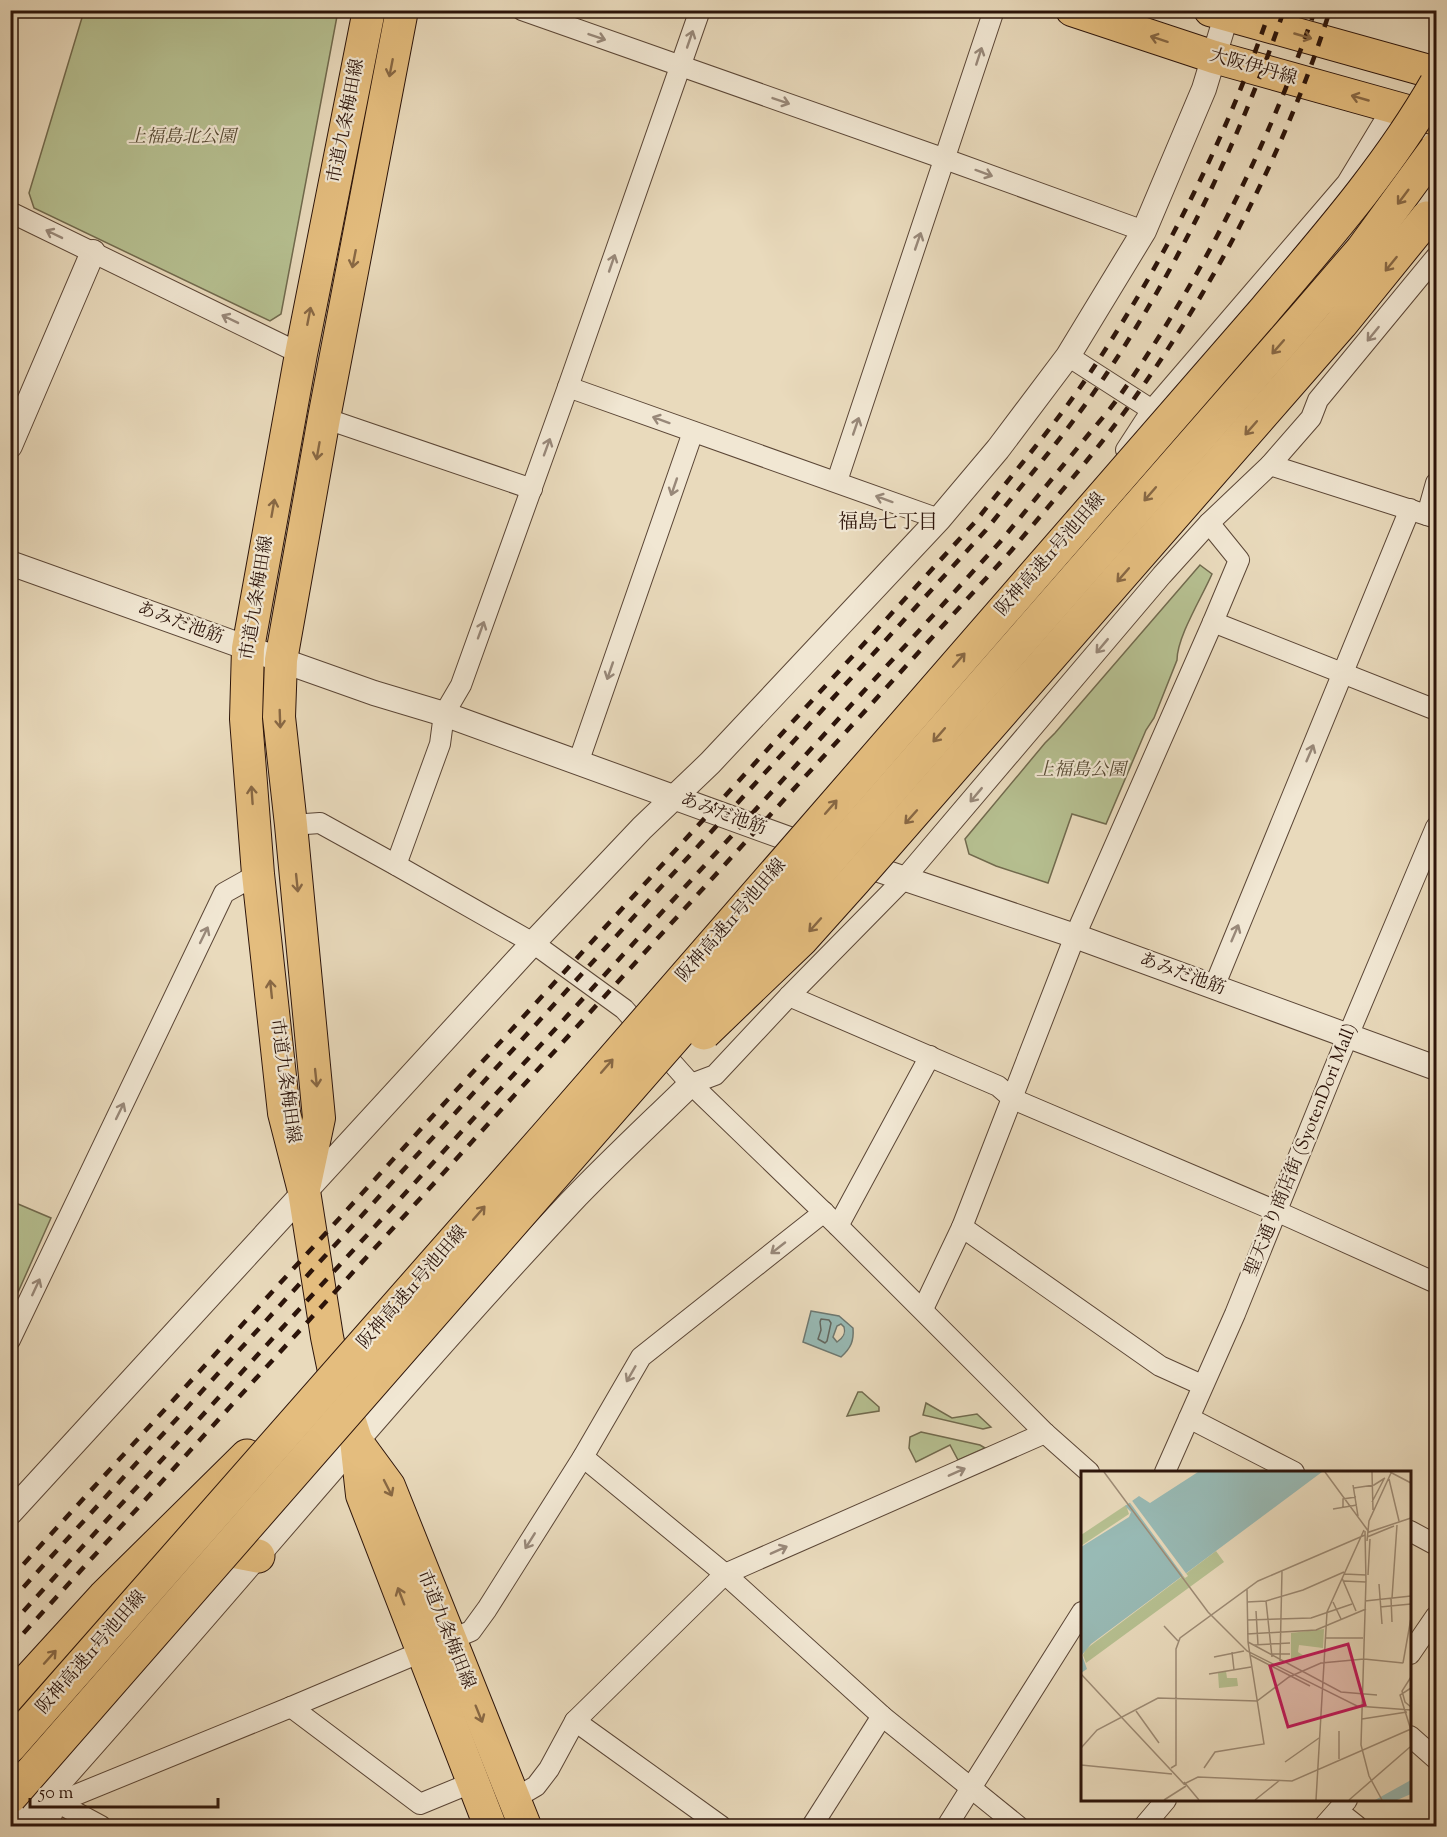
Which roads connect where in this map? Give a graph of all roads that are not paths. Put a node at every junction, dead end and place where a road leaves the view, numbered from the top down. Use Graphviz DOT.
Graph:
graph roads {
  1 [pos="369,10"];
  2 [pos="402,10"];
  3 [pos="522,10"];
  4 [pos="700,10"];
  5 [pos="994,10"];
  6 [pos="1072,10"];
  7 [pos="1222,12"];
  8 [pos="1214,57"];
  9 [pos="681,66"];
  10 [pos="1437,73"];
  11 [pos="1437,84"];
  12 [pos="1393,107"];
  13 [pos="1437,119"];
  14 [pos="1437,149"];
  15 [pos="945,159"];
  16 [pos="1432,212"];
  17 [pos="10,213"];
  18 [pos="1143,231"];
  19 [pos="93,252"];
  20 [pos="1437,257"];
  21 [pos="301,354"];
  22 [pos="1068,356"];
  23 [pos="568,387"];
  24 [pos="1152,410"];
  25 [pos="324,418"];
  26 [pos="693,432"];
  27 [pos="10,446"];
  28 [pos="1270,465"];
  29 [pos="837,481"];
  30 [pos="1437,483"];
  31 [pos="532,489"];
  32 [pos="1425,514"];
  33 [pos="939,519"];
  34 [pos="1209,523"];
  35 [pos="10,563"];
  36 [pos="1162,575"];
  37 [pos="1214,622"];
  38 [pos="248,648"];
  39 [pos="281,660"];
  40 [pos="1342,674"];
  41 [pos="1437,710"];
  42 [pos="444,714"];
  43 [pos="578,763"];
  44 [pos="672,797"];
  45 [pos="291,825"];
  46 [pos="1437,826"];
  47 [pos="396,865"];
  48 [pos="258,874"];
  49 [pos="903,880"];
  50 [pos="1075,936"];
  51 [pos="533,943"];
  52 [pos="1214,987"];
  53 [pos="789,996"];
  54 [pos="1348,1037"];
  55 [pos="930,1056"];
  56 [pos="1437,1068"];
  57 [pos="691,1084"];
  58 [pos="1013,1099"];
  59 [pos="579,1149"];
  60 [pos="304,1191"];
  61 [pos="1276,1211"];
  62 [pos="831,1219"];
  63 [pos="962,1227"];
  64 [pos="1437,1283"];
  65 [pos="923,1309"];
  66 [pos="10,1340"];
  67 [pos="334,1371"];
  68 [pos="1202,1385"];
  69 [pos="1189,1418"];
  70 [pos="1045,1433"];
  71 [pos="356,1440"];
  72 [pos="583,1457"];
  73 [pos="1087,1471"];
  74 [pos="1166,1471"];
  75 [pos="1290,1471"];
  76 [pos="10,1513"];
  77 [pos="1411,1532"];
  78 [pos="1437,1545"];
  79 [pos="258,1556"];
  80 [pos="725,1574"];
  81 [pos="104,1597"];
  82 [pos="1081,1615"];
  83 [pos="1436,1618"];
  84 [pos="436,1646"];
  85 [pos="1411,1653"];
  86 [pos="10,1700"];
  87 [pos="291,1707"];
  88 [pos="882,1716"];
  89 [pos="574,1721"];
  90 [pos="1411,1737"];
  91 [pos="10,1746"];
  92 [pos="1437,1759"];
  93 [pos="471,1783"];
  94 [pos="971,1790"];
  95 [pos="10,1797"];
  96 [pos="52,1799"];
  97 [pos="1165,1801"];
  98 [pos="1343,1805"];
  99 [pos="519,1813"];
  100 [pos="20,1827"];
  101 [pos="48,1827"];
  102 [pos="101,1827"];
  103 [pos="490,1827"];
  104 [pos="721,1827"];
  105 [pos="812,1827"];
  106 [pos="947,1827"];
  107 [pos="1018,1827"];
  108 [pos="1144,1827"];
  109 [pos="1324,1827"];
  110 [pos="1357,1827"];
  21 -- 1 [label="main road, 市道九条梅田線, one-way"];
  2 -- 25 [label="main road, 市道九条梅田線, one-way"];
  3 -- 9 [label="street, one-way"];
  9 -- 4 [label="street, one-way"];
  15 -- 5 [label="street, one-way"];
  8 -- 6 [label="main road, 大阪伊丹線, one-way"];
  7 -- 8 [label="street"];
  7 -- 10 [label="main road, one-way"];
  12 -- 8 [label="main road, 大阪伊丹線, one-way"];
  8 -- 18 [label="street"];
  9 -- 15 [label="street, one-way"];
  23 -- 9 [label="street, one-way"];
  91 -- 11 [label="highway, 阪神高速11号池田線, one-way, bridge"];
  12 -- 13 [label="main road, 大阪伊丹線"];
  12 -- 24 [label="street"];
  14 -- 59 [label="highway, 阪神高速11号池田線, one-way, bridge"];
  15 -- 18 [label="street, one-way"];
  29 -- 15 [label="street, one-way"];
  16 -- 59 [label="highway, one-way, bridge"];
  19 -- 17 [label="street, one-way"];
  18 -- 22 [label="street"];
  21 -- 19 [label="street, one-way"];
  19 -- 27 [label="street"];
  20 -- 28 [label="street, one-way"];
  38 -- 21 [label="main road, 市道九条梅田線, one-way"];
  22 -- 24 [label="street"];
  22 -- 33 [label="street"];
  26 -- 23 [label="street, one-way"];
  31 -- 23 [label="street, one-way"];
  24 -- 36 [label="street"];
  25 -- 31 [label="street"];
  25 -- 39 [label="main road, 市道九条梅田線, one-way"];
  26 -- 29 [label="street"];
  26 -- 43 [label="street, one-way"];
  28 -- 32 [label="street"];
  28 -- 34 [label="street"];
  33 -- 29 [label="street, one-way"];
  30 -- 32 [label="street"];
  42 -- 31 [label="street, one-way"];
  32 -- 40 [label="street"];
  33 -- 44 [label="street"];
  34 -- 36 [label="street"];
  34 -- 37 [label="street"];
  35 -- 38 [label="street, あみだ池筋"];
  36 -- 49 [label="street, one-way"];
  37 -- 40 [label="street"];
  37 -- 50 [label="street"];
  38 -- 39 [label="street, あみだ池筋"];
  48 -- 38 [label="main road, 市道九条梅田線, one-way"];
  39 -- 42 [label="street, あみだ池筋"];
  39 -- 45 [label="main road, 市道九条梅田線, one-way"];
  40 -- 41 [label="street"];
  52 -- 40 [label="street, one-way"];
  42 -- 43 [label="street, あみだ池筋"];
  42 -- 47 [label="street"];
  43 -- 44 [label="street, あみだ池筋"];
  44 -- 49 [label="street, あみだ池筋"];
  44 -- 51 [label="street"];
  45 -- 47 [label="street"];
  45 -- 60 [label="main road, 市道九条梅田線, one-way"];
  46 -- 54 [label="street, 聖天通り商店街 (SyotenDori Mall)"];
  47 -- 51 [label="street"];
  60 -- 48 [label="main road, 市道九条梅田線, one-way"];
  66 -- 48 [label="street, one-way"];
  49 -- 50 [label="street, あみだ池筋"];
  49 -- 53 [label="street"];
  50 -- 52 [label="street, あみだ池筋"];
  50 -- 58 [label="street"];
  51 -- 57 [label="street"];
  51 -- 60 [label="street"];
  52 -- 54 [label="street, あみだ池筋"];
  53 -- 55 [label="street"];
  53 -- 57 [label="street"];
  54 -- 56 [label="street, あみだ池筋"];
  54 -- 61 [label="street, 聖天通り商店街 (SyotenDori Mall)"];
  55 -- 58 [label="street"];
  55 -- 62 [label="street"];
  57 -- 62 [label="street"];
  57 -- 71 [label="street"];
  58 -- 61 [label="street"];
  58 -- 63 [label="street"];
  59 -- 95 [label="highway, 阪神高速11号池田線, bridge"];
  60 -- 67 [label="main road, 市道九条梅田線"];
  60 -- 76 [label="street"];
  61 -- 64 [label="street"];
  61 -- 68 [label="street, 聖天通り商店街 (SyotenDori Mall)"];
  62 -- 65 [label="street"];
  62 -- 72 [label="street, one-way"];
  63 -- 65 [label="street"];
  63 -- 68 [label="street"];
  65 -- 70 [label="street"];
  67 -- 71 [label="main road, 市道九条梅田線"];
  67 -- 81 [label="highway"];
  68 -- 69 [label="street, 聖天通り商店街 (SyotenDori Mall)"];
  69 -- 74 [label="street, 聖天通り商店街 (SyotenDori Mall)"];
  69 -- 75 [label="street"];
  70 -- 73 [label="street"];
  80 -- 70 [label="street, one-way"];
  71 -- 79 [label="street"];
  71 -- 84 [label="main road, 市道九条梅田線"];
  72 -- 80 [label="street"];
  72 -- 84 [label="street, one-way"];
  77 -- 78 [label="street"];
  79 -- 81 [label="highway"];
  79 -- 96 [label="street"];
  80 -- 88 [label="street"];
  80 -- 89 [label="street"];
  86 -- 81 [label="highway, one-way"];
  82 -- 94 [label="street"];
  83 -- 85 [label="street"];
  84 -- 87 [label="street"];
  84 -- 93 [label="main road, 市道九条梅田線"];
  84 -- 99 [label="main road, 市道九条梅田線, one-way"];
  87 -- 93 [label="street"];
  87 -- 96 [label="street"];
  88 -- 94 [label="street"];
  88 -- 105 [label="street"];
  89 -- 99 [label="street"];
  89 -- 104 [label="street"];
  90 -- 92 [label="street"];
  93 -- 103 [label="main road, 市道九条梅田線"];
  94 -- 106 [label="street"];
  94 -- 107 [label="street"];
  96 -- 100 [label="street"];
  96 -- 101 [label="street"];
  96 -- 102 [label="street"];
  97 -- 108 [label="street"];
  98 -- 109 [label="street"];
  98 -- 110 [label="street"];
}
